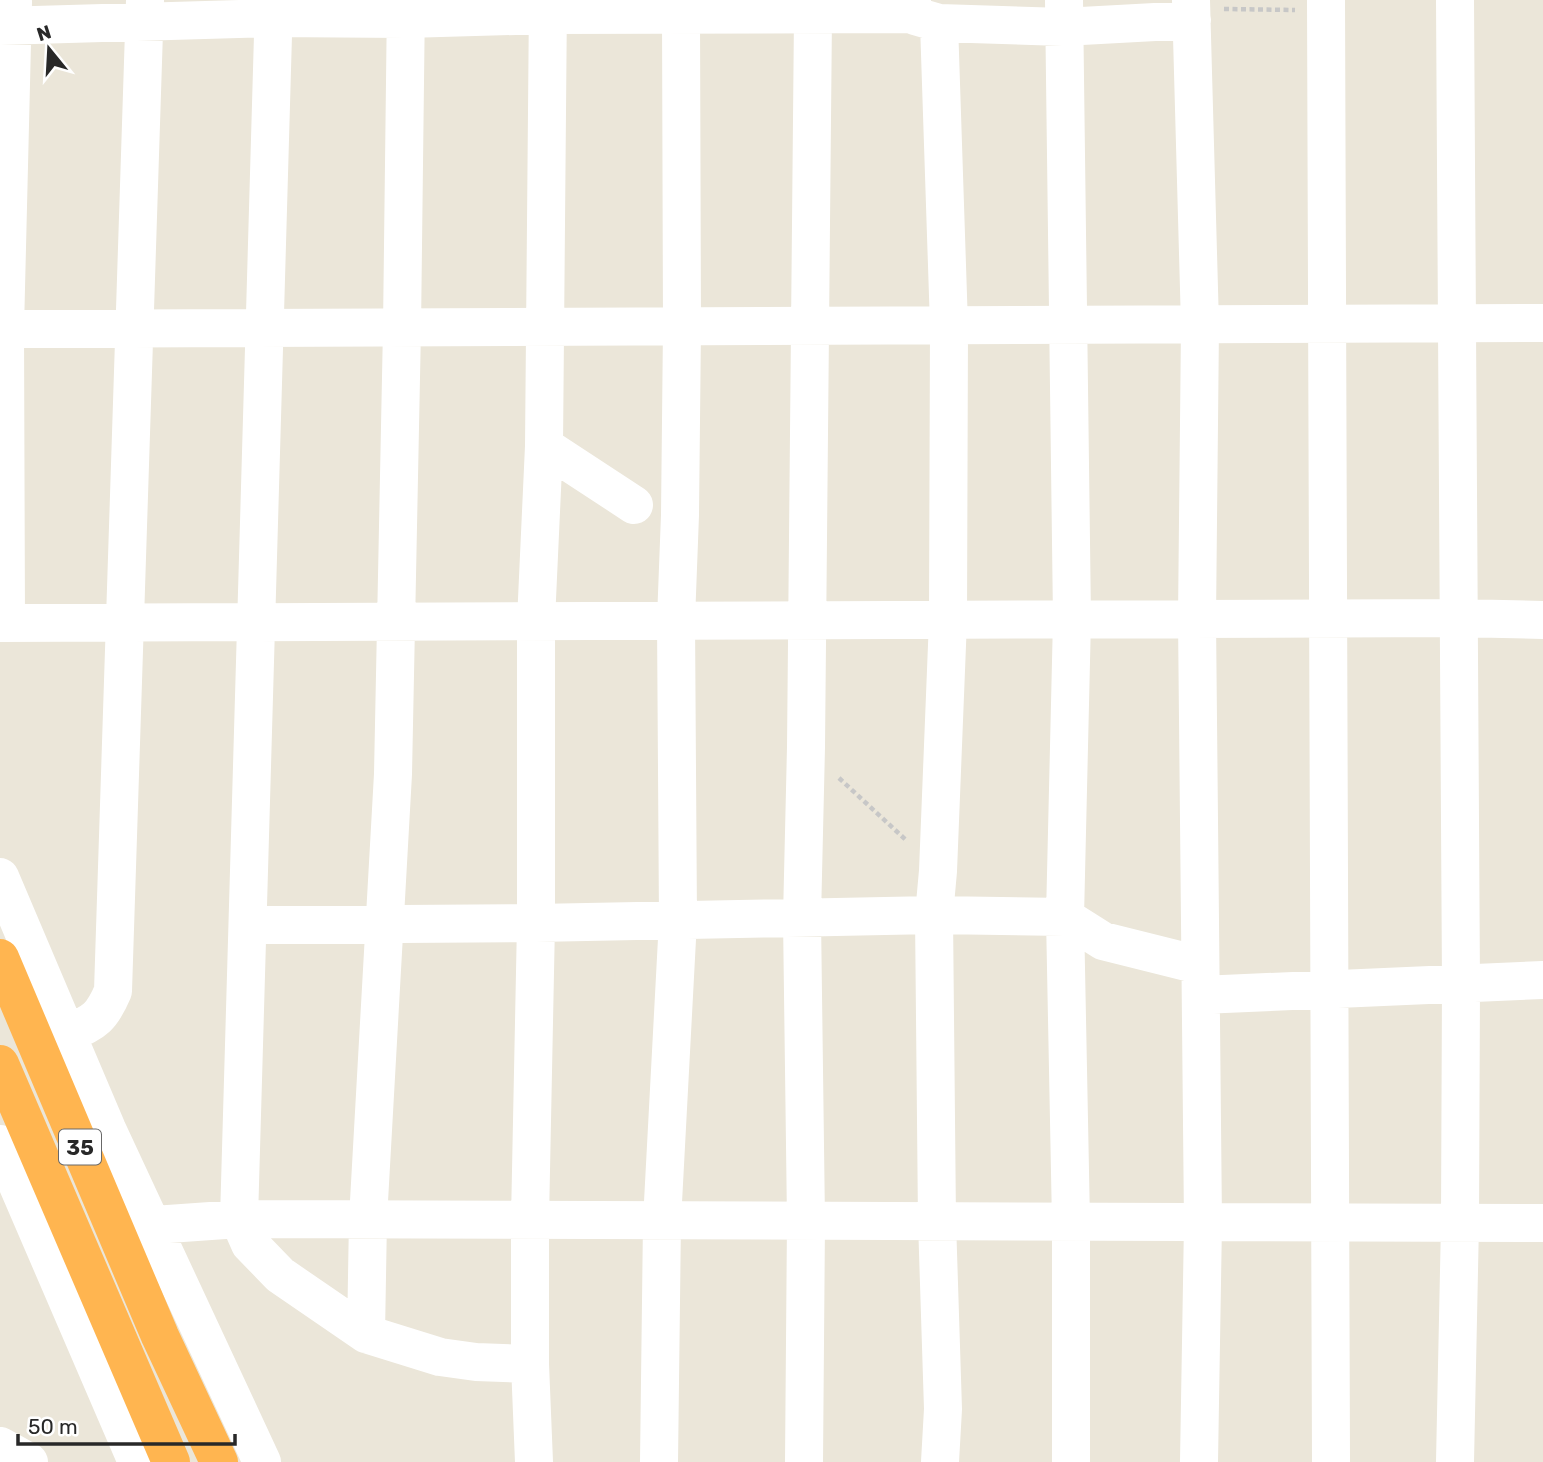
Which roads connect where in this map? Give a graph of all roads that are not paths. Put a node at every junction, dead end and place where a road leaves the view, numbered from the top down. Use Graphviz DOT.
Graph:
graph roads {
  1 [pos="1455,0"];
  2 [pos="1326,5"];
  3 [pos="548,7"];
  4 [pos="274,9"];
  5 [pos="406,9"];
  6 [pos="1192,10"];
  7 [pos="145,12"];
  8 [pos="921,12"];
  9 [pos="1064,14"];
  10 [pos="681,15"];
  11 [pos="813,15"];
  12 [pos="9,18"];
  13 [pos="1543,323"];
  14 [pos="1458,324"];
  15 [pos="1327,325"];
  16 [pos="949,326"];
  17 [pos="1067,326"];
  18 [pos="1200,326"];
  19 [pos="682,327"];
  20 [pos="809,327"];
  21 [pos="263,328"];
  22 [pos="402,328"];
  23 [pos="544,328"];
  24 [pos="2,329"];
  25 [pos="134,329"];
  26 [pos="544,446"];
  27 [pos="634,505"];
  28 [pos="1457,618"];
  29 [pos="1072,619"];
  30 [pos="1197,619"];
  31 [pos="1328,619"];
  32 [pos="676,620"];
  33 [pos="808,620"];
  34 [pos="948,620"];
  35 [pos="1543,620"];
  36 [pos="536,621"];
  37 [pos="125,622"];
  38 [pos="256,622"];
  39 [pos="395,622"];
  40 [pos="3,623"];
  41 [pos="0,877"];
  42 [pos="934,915"];
  43 [pos="1065,917"];
  44 [pos="802,918"];
  45 [pos="678,920"];
  46 [pos="386,923"];
  47 [pos="536,923"];
  48 [pos="248,925"];
  49 [pos="0,958"];
  50 [pos="1543,979"];
  51 [pos="1200,980"];
  52 [pos="1461,984"];
  53 [pos="1329,989"];
  54 [pos="68,1034"];
  55 [pos="0,1065"];
  56 [pos="0,1144"];
  57 [pos="239,1219"];
  58 [pos="368,1219"];
  59 [pos="530,1220"];
  60 [pos="662,1221"];
  61 [pos="806,1221"];
  62 [pos="937,1222"];
  63 [pos="1071,1222"];
  64 [pos="1203,1223"];
  65 [pos="1330,1223"];
  66 [pos="1460,1223"];
  67 [pos="1543,1223"];
  68 [pos="154,1225"];
  69 [pos="366,1334"];
  70 [pos="530,1364"];
  71 [pos="0,1446"];
  72 [pos="29,1462"];
  73 [pos="137,1462"];
  74 [pos="171,1462"];
  75 [pos="219,1462"];
  76 [pos="262,1462"];
  77 [pos="534,1462"];
  78 [pos="659,1462"];
  79 [pos="804,1462"];
  80 [pos="940,1462"];
  81 [pos="1072,1462"];
  82 [pos="1199,1462"];
  83 [pos="1331,1462"];
  84 [pos="1455,1462"];
  1 -- 14 [label="street"];
  2 -- 15 [label="street"];
  3 -- 5 [label="street"];
  3 -- 10 [label="street"];
  3 -- 23 [label="street"];
  4 -- 5 [label="street"];
  4 -- 7 [label="street"];
  4 -- 21 [label="street"];
  5 -- 22 [label="street"];
  6 -- 9 [label="street"];
  6 -- 18 [label="street"];
  7 -- 12 [label="street"];
  7 -- 25 [label="street"];
  8 -- 9 [label="street"];
  8 -- 11 [label="street"];
  8 -- 16 [label="street"];
  9 -- 17 [label="street"];
  10 -- 11 [label="street"];
  10 -- 19 [label="street"];
  11 -- 20 [label="street"];
  12 -- 24 [label="street"];
  13 -- 14 [label="street"];
  14 -- 15 [label="street"];
  14 -- 28 [label="street"];
  15 -- 18 [label="street"];
  15 -- 31 [label="street"];
  16 -- 17 [label="street"];
  16 -- 20 [label="street"];
  16 -- 34 [label="street"];
  17 -- 18 [label="street"];
  17 -- 29 [label="street"];
  18 -- 30 [label="street"];
  19 -- 20 [label="street"];
  19 -- 23 [label="street"];
  19 -- 32 [label="street"];
  20 -- 33 [label="street"];
  21 -- 22 [label="street"];
  21 -- 25 [label="street"];
  21 -- 38 [label="street"];
  22 -- 23 [label="street"];
  22 -- 39 [label="street"];
  23 -- 26 [label="street"];
  24 -- 25 [label="street"];
  24 -- 40 [label="street"];
  25 -- 37 [label="street"];
  26 -- 27 [label="street"];
  26 -- 36 [label="street"];
  28 -- 31 [label="street"];
  28 -- 35 [label="street"];
  28 -- 52 [label="street"];
  29 -- 30 [label="street"];
  29 -- 34 [label="street"];
  29 -- 43 [label="street"];
  30 -- 31 [label="street"];
  30 -- 51 [label="street"];
  31 -- 53 [label="street"];
  32 -- 33 [label="street"];
  32 -- 36 [label="street"];
  32 -- 45 [label="street"];
  33 -- 34 [label="street"];
  33 -- 44 [label="street"];
  34 -- 42 [label="street"];
  36 -- 39 [label="street"];
  36 -- 47 [label="street"];
  37 -- 38 [label="street"];
  37 -- 40 [label="street"];
  37 -- 54 [label="street"];
  38 -- 39 [label="street"];
  38 -- 48 [label="street"];
  39 -- 46 [label="street"];
  41 -- 54 [label="street"];
  42 -- 43 [label="street"];
  42 -- 44 [label="street"];
  42 -- 62 [label="street"];
  43 -- 51 [label="street"];
  43 -- 63 [label="street"];
  44 -- 45 [label="street"];
  44 -- 61 [label="street"];
  45 -- 47 [label="street"];
  45 -- 60 [label="street"];
  46 -- 47 [label="street"];
  46 -- 48 [label="street"];
  46 -- 58 [label="street"];
  47 -- 59 [label="street"];
  48 -- 57 [label="street"];
  49 -- 75 [label="highway, 35"];
  50 -- 52 [label="street"];
  51 -- 53 [label="street"];
  51 -- 64 [label="street"];
  52 -- 53 [label="street"];
  52 -- 66 [label="street"];
  53 -- 65 [label="street"];
  54 -- 68 [label="street"];
  55 -- 74 [label="highway, 35"];
  56 -- 73 [label="street"];
  57 -- 58 [label="street"];
  57 -- 68 [label="street"];
  57 -- 69 [label="street"];
  58 -- 59 [label="street"];
  58 -- 69 [label="street"];
  59 -- 60 [label="street"];
  59 -- 70 [label="street"];
  60 -- 61 [label="street"];
  60 -- 78 [label="street"];
  61 -- 62 [label="street"];
  61 -- 79 [label="street"];
  62 -- 63 [label="street"];
  62 -- 80 [label="street"];
  63 -- 64 [label="street"];
  63 -- 81 [label="street"];
  64 -- 65 [label="street"];
  64 -- 82 [label="street"];
  65 -- 66 [label="street"];
  65 -- 83 [label="street"];
  66 -- 67 [label="street"];
  66 -- 84 [label="street"];
  68 -- 76 [label="street"];
  69 -- 70 [label="street"];
  70 -- 77 [label="street"];
  71 -- 72 [label="street"];
}
